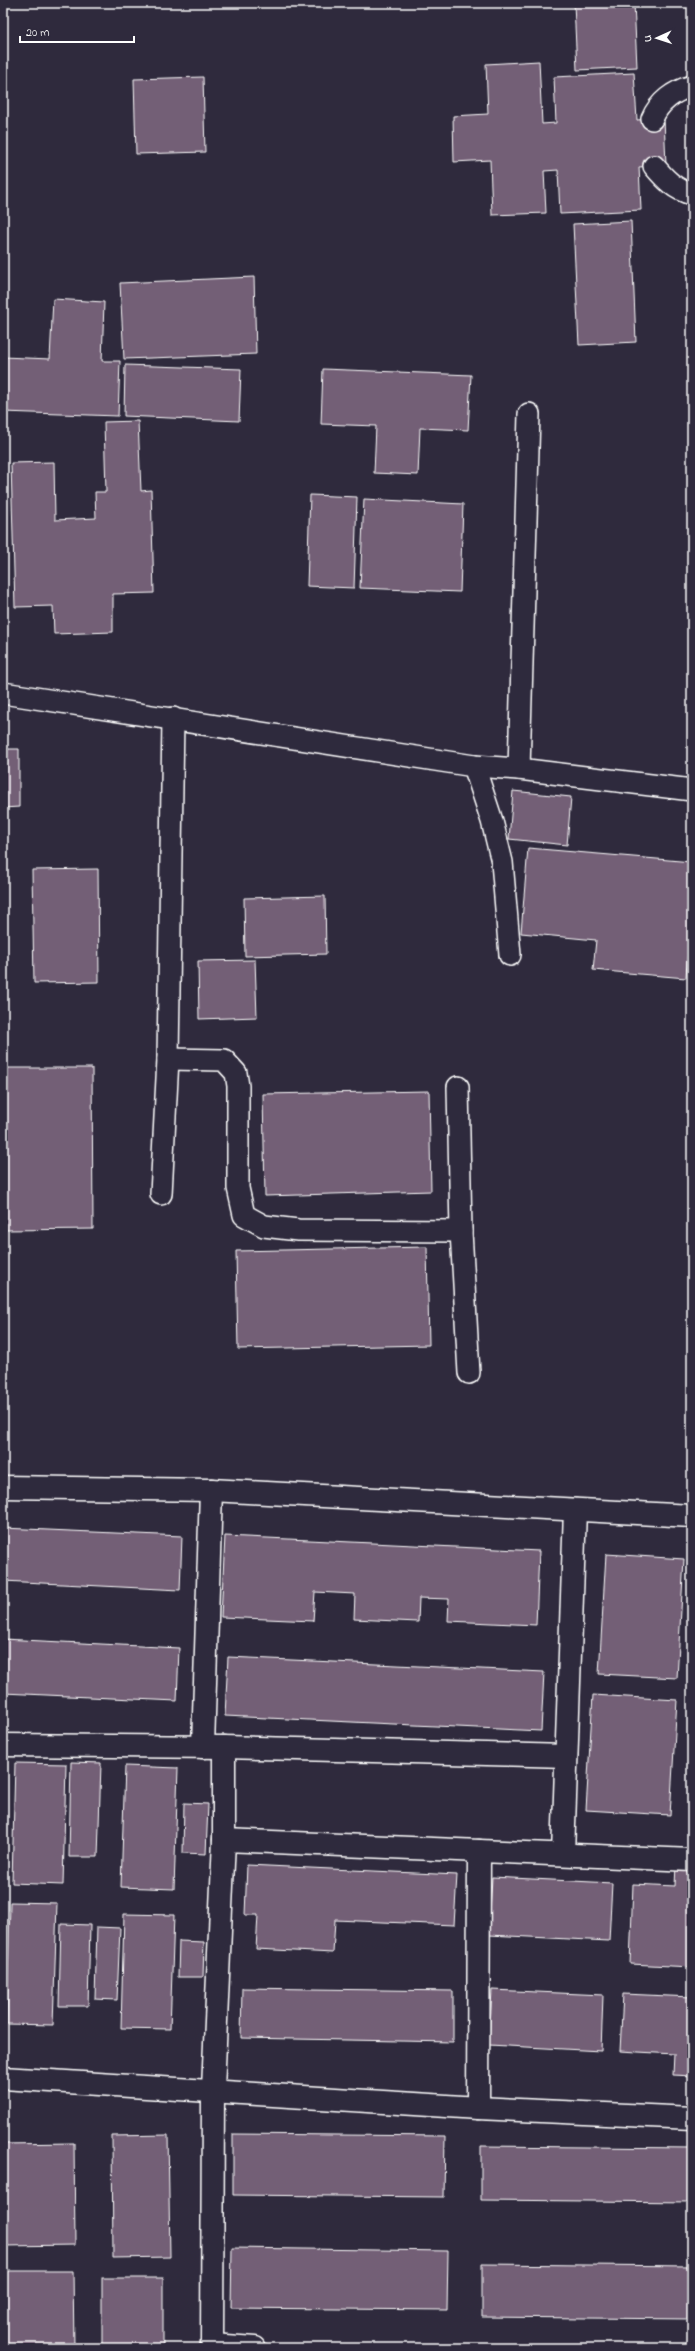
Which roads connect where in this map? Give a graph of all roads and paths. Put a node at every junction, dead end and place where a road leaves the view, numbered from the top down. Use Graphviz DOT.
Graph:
graph roads {
  1 [pos="692,86"];
  2 [pos="652,119"];
  3 [pos="654,166"];
  4 [pos="692,194"];
  5 [pos="529,414"];
  6 [pos="3,693"];
  7 [pos="173,718"];
  8 [pos="474,766"];
  9 [pos="519,769"];
  10 [pos="692,790"];
  11 [pos="510,954"];
  12 [pos="168,1059"];
  13 [pos="458,1087"];
  14 [pos="161,1194"];
  15 [pos="461,1231"];
  16 [pos="469,1373"];
  17 [pos="3,1487"];
  18 [pos="211,1490"];
  19 [pos="575,1510"];
  20 [pos="692,1516"];
  21 [pos="3,1745"];
  22 [pos="203,1747"];
  23 [pos="224,1747"];
  24 [pos="566,1756"];
  25 [pos="224,1840"];
  26 [pos="479,1851"];
  27 [pos="562,1854"];
  28 [pos="692,1860"];
  29 [pos="3,2078"];
  30 [pos="212,2090"];
  31 [pos="478,2108"];
  32 [pos="692,2118"];
  33 [pos="212,2346"];
  34 [pos="255,2348"];
  1 -- 2 [label="lane"];
  3 -- 4 [label="lane"];
  5 -- 9 [label="lane"];
  6 -- 7 [label="lane"];
  7 -- 8 [label="lane"];
  7 -- 12 [label="lane"];
  8 -- 9 [label="lane"];
  8 -- 11 [label="lane"];
  9 -- 10 [label="lane"];
  12 -- 14 [label="lane"];
  12 -- 15 [label="lane"];
  13 -- 15 [label="lane"];
  15 -- 16 [label="lane"];
  17 -- 18 [label="street"];
  18 -- 19 [label="street"];
  18 -- 22 [label="street"];
  19 -- 20 [label="street"];
  19 -- 24 [label="street"];
  21 -- 22 [label="street"];
  22 -- 23 [label="street"];
  23 -- 24 [label="street"];
  23 -- 25 [label="street"];
  24 -- 27 [label="street"];
  25 -- 26 [label="street"];
  25 -- 30 [label="street"];
  26 -- 27 [label="street"];
  26 -- 31 [label="street"];
  27 -- 28 [label="street"];
  29 -- 30 [label="street"];
  30 -- 31 [label="street"];
  30 -- 33 [label="street"];
  31 -- 32 [label="street"];
  33 -- 34 [label="street"];
}
